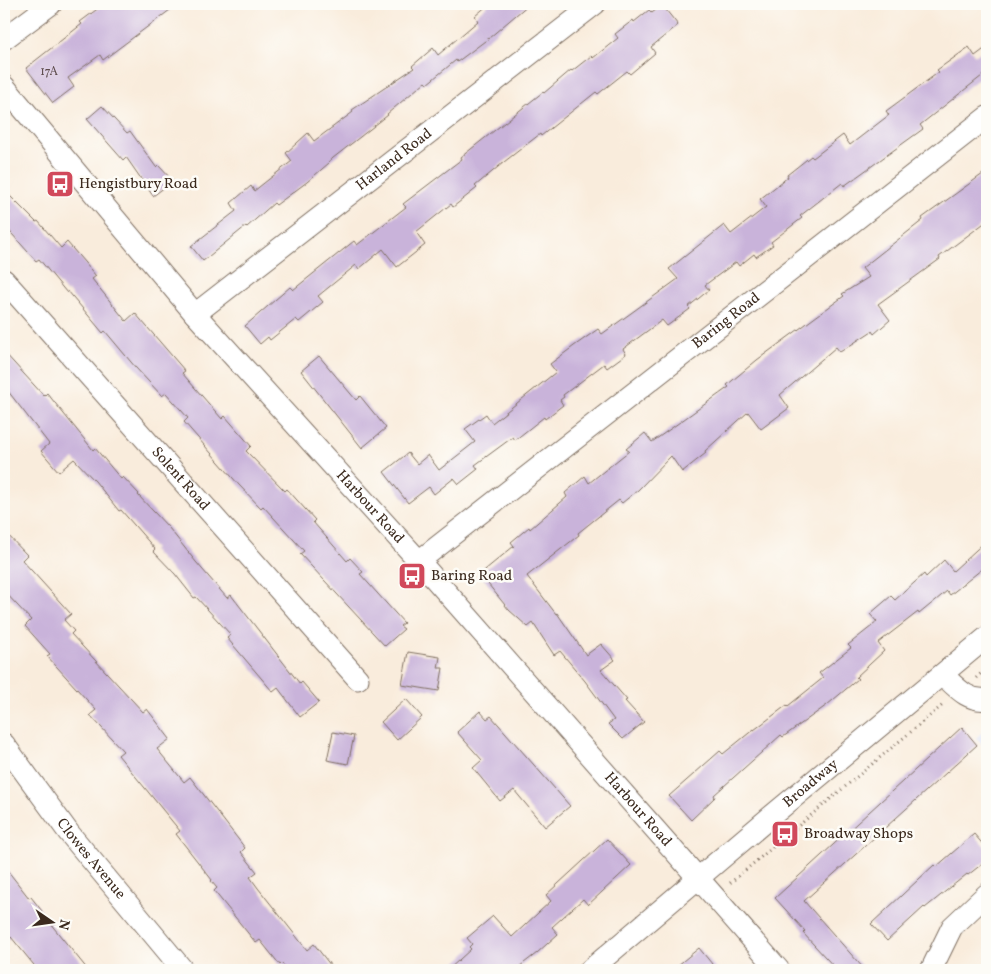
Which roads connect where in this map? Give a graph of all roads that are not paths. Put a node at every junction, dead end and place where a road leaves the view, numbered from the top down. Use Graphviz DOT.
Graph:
graph roads {
  1 [pos="51,4"];
  2 [pos="595,4"];
  3 [pos="4,39"];
  4 [pos="4,86"];
  5 [pos="987,117"];
  6 [pos="4,280"];
  7 [pos="194,314"];
  8 [pos="419,561"];
  9 [pos="987,637"];
  10 [pos="943,675"];
  11 [pos="358,678"];
  12 [pos="987,699"];
  13 [pos="4,744"];
  14 [pos="699,878"];
  15 [pos="987,894"];
  16 [pos="183,970"];
  17 [pos="590,970"];
  18 [pos="779,970"];
  19 [pos="931,970"];
  1 -- 3 [label="street"];
  2 -- 7 [label="street, Harland Road"];
  4 -- 7 [label="street, Harbour Road"];
  5 -- 8 [label="street, Baring Road"];
  6 -- 11 [label="street, Solent Road"];
  7 -- 8 [label="street, Harbour Road"];
  8 -- 14 [label="street, Harbour Road"];
  9 -- 10 [label="street, Broadway"];
  10 -- 12 [label="street"];
  10 -- 14 [label="street, Broadway"];
  13 -- 16 [label="street, Clowes Avenue"];
  14 -- 17 [label="street, Broadway"];
  14 -- 18 [label="street, Harbour Road"];
  15 -- 19 [label="street"];
}
